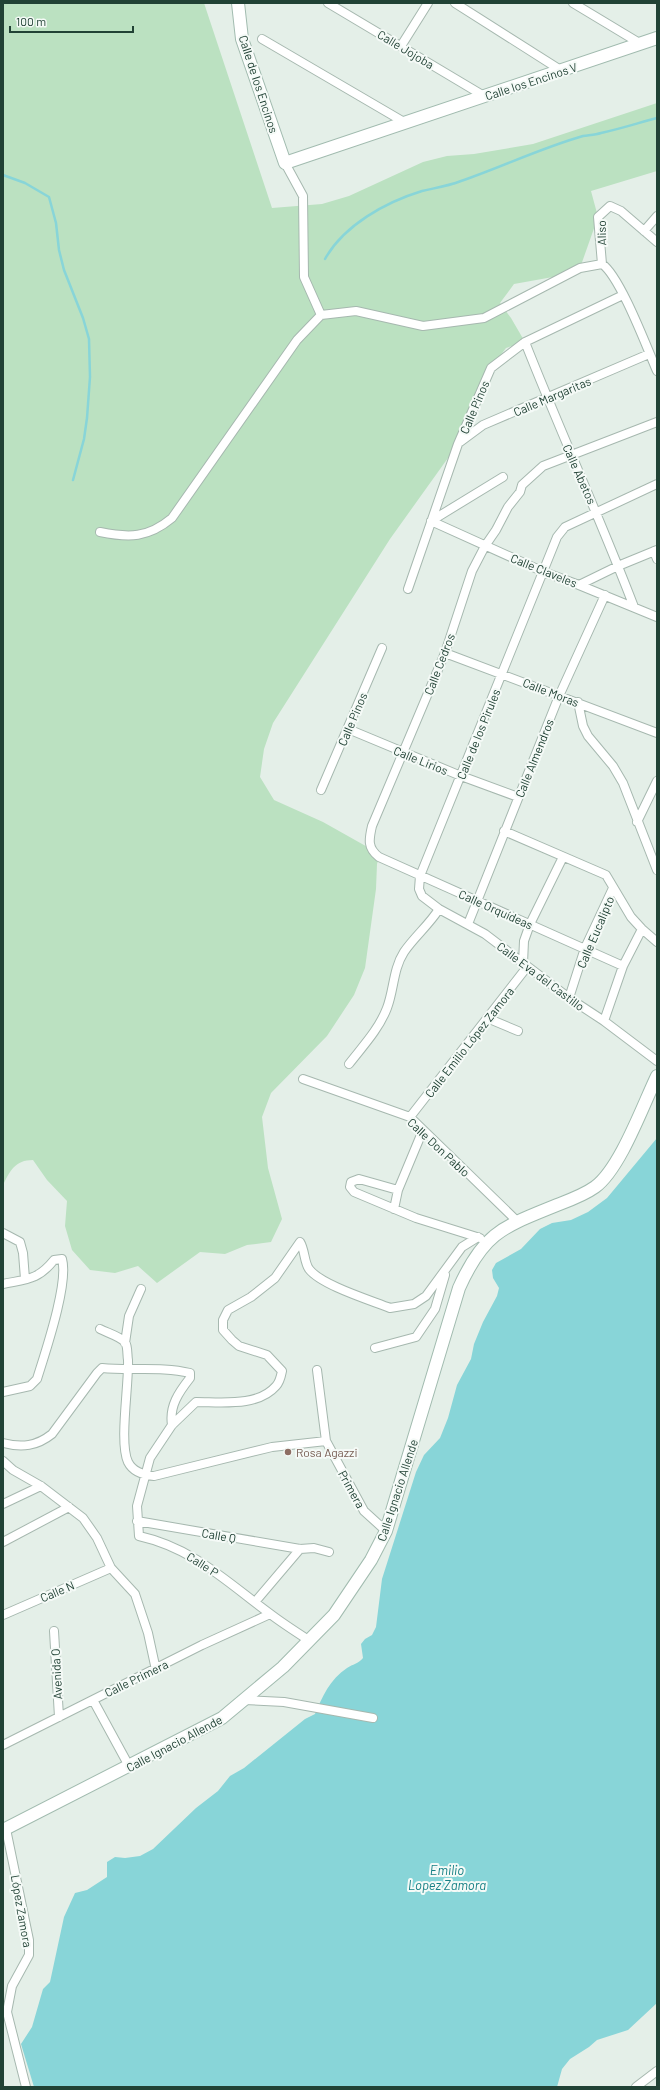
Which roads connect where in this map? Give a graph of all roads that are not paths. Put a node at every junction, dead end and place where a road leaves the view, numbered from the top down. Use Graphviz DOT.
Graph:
graph roads {
  1 [pos="238,3"];
  2 [pos="328,3"];
  3 [pos="428,3"];
  4 [pos="455,3"];
  5 [pos="573,3"];
  6 [pos="657,38"];
  7 [pos="262,39"];
  8 [pos="641,44"];
  9 [pos="401,46"];
  10 [pos="562,71"];
  11 [pos="484,96"];
  12 [pos="404,122"];
  13 [pos="285,163"];
  14 [pos="657,216"];
  15 [pos="644,231"];
  16 [pos="657,242"];
  17 [pos="602,264"];
  18 [pos="623,296"];
  19 [pos="321,315"];
  20 [pos="525,342"];
  21 [pos="649,354"];
  22 [pos="657,371"];
  23 [pos="548,399"];
  24 [pos="657,422"];
  25 [pos="458,444"];
  26 [pos="571,455"];
  27 [pos="503,477"];
  28 [pos="657,484"];
  29 [pos="596,511"];
  30 [pos="431,521"];
  31 [pos="100,532"];
  32 [pos="485,546"];
  33 [pos="656,553"];
  34 [pos="618,566"];
  35 [pos="544,572"];
  36 [pos="579,585"];
  37 [pos="408,589"];
  38 [pos="605,595"];
  39 [pos="634,607"];
  40 [pos="657,617"];
  41 [pos="382,648"];
  42 [pos="445,653"];
  43 [pos="503,674"];
  44 [pos="559,696"];
  45 [pos="578,702"];
  46 [pos="348,729"];
  47 [pos="657,733"];
  48 [pos="403,753"];
  49 [pos="461,776"];
  50 [pos="657,781"];
  51 [pos="322,790"];
  52 [pos="518,797"];
  53 [pos="637,822"];
  54 [pos="504,831"];
  55 [pos="371,849"];
  56 [pos="563,857"];
  57 [pos="657,870"];
  58 [pos="420,876"];
  59 [pos="613,888"];
  60 [pos="422,896"];
  61 [pos="478,901"];
  62 [pos="439,909"];
  63 [pos="468,924"];
  64 [pos="530,924"];
  65 [pos="642,929"];
  66 [pos="657,942"];
  67 [pos="585,948"];
  68 [pos="525,965"];
  69 [pos="623,966"];
  70 [pos="570,998"];
  71 [pos="487,1018"];
  72 [pos="604,1021"];
  73 [pos="518,1030"];
  74 [pos="657,1061"];
  75 [pos="349,1064"];
  76 [pos="657,1076"];
  77 [pos="303,1079"];
  78 [pos="410,1117"];
  79 [pos="423,1130"];
  80 [pos="398,1190"];
  81 [pos="394,1209"];
  82 [pos="517,1222"];
  83 [pos="3,1233"];
  84 [pos="482,1239"];
  85 [pos="446,1270"];
  86 [pos="24,1279"];
  87 [pos="3,1284"];
  88 [pos="141,1289"];
  89 [pos="100,1329"];
  90 [pos="125,1343"];
  91 [pos="375,1348"];
  92 [pos="317,1370"];
  93 [pos="128,1371"];
  94 [pos="3,1392"];
  95 [pos="172,1425"];
  96 [pos="326,1441"];
  97 [pos="3,1443"];
  98 [pos="3,1461"];
  99 [pos="145,1476"];
  100 [pos="41,1486"];
  101 [pos="3,1504"];
  102 [pos="69,1507"];
  103 [pos="138,1521"];
  104 [pos="386,1531"];
  105 [pos="3,1542"];
  106 [pos="300,1549"];
  107 [pos="329,1552"];
  108 [pos="111,1568"];
  109 [pos="255,1602"];
  110 [pos="270,1614"];
  111 [pos="3,1615"];
  112 [pos="54,1631"];
  113 [pos="310,1641"];
  114 [pos="156,1670"];
  115 [pos="93,1700"];
  116 [pos="244,1700"];
  117 [pos="59,1717"];
  118 [pos="373,1718"];
  119 [pos="3,1745"];
  120 [pos="129,1766"];
  121 [pos="4,1830"];
  122 [pos="657,2071"];
  123 [pos="26,2087"];
  124 [pos="636,2087"];
  1 -- 13 [label="street, Calle de los Encinos"];
  2 -- 9 [label="street, Calle Jojoba"];
  3 -- 9 [label="street"];
  4 -- 10 [label="street"];
  5 -- 8 [label="street"];
  6 -- 8 [label="street, Calle los Encinos V"];
  7 -- 12 [label="street"];
  8 -- 10 [label="street, Calle los Encinos V"];
  9 -- 11 [label="street, Calle Jojoba"];
  10 -- 11 [label="street, Calle los Encinos V"];
  11 -- 12 [label="street, Calle los Encinos V"];
  12 -- 13 [label="street, Calle los Encinos V"];
  13 -- 19 [label="street"];
  14 -- 15 [label="street"];
  15 -- 16 [label="street"];
  15 -- 17 [label="street, Aliso"];
  17 -- 18 [label="street"];
  17 -- 19 [label="street"];
  18 -- 20 [label="street, Calle Pinos"];
  18 -- 21 [label="street"];
  19 -- 31 [label="street"];
  20 -- 23 [label="street, Calle Abetos"];
  20 -- 25 [label="street, Calle Pinos"];
  21 -- 22 [label="street"];
  21 -- 23 [label="street, Calle Margaritas"];
  23 -- 25 [label="street, Calle Margaritas"];
  23 -- 26 [label="street, Calle Abetos"];
  24 -- 26 [label="street, Calle Cedros"];
  25 -- 30 [label="street, Calle Pinos"];
  26 -- 29 [label="street, Calle Abetos"];
  26 -- 32 [label="street, Calle Cedros"];
  27 -- 30 [label="street"];
  28 -- 29 [label="street, Calle de los Pirules"];
  29 -- 34 [label="street, Calle Abetos"];
  29 -- 35 [label="street, Calle de los Pirules"];
  30 -- 32 [label="street, Calle Claveles"];
  30 -- 37 [label="street, Calle Pinos"];
  32 -- 35 [label="street, Calle Claveles"];
  32 -- 42 [label="street, Calle Cedros"];
  33 -- 34 [label="street"];
  34 -- 36 [label="street"];
  34 -- 39 [label="street, Calle Abetos"];
  35 -- 36 [label="street, Calle Claveles"];
  35 -- 43 [label="street, Calle de los Pirules"];
  36 -- 38 [label="street, Calle Claveles"];
  38 -- 39 [label="street, Calle Claveles"];
  38 -- 44 [label="street, Calle Almendros"];
  39 -- 40 [label="street, Calle Claveles"];
  41 -- 46 [label="street, Calle Pinos"];
  42 -- 43 [label="street, Calle Moras"];
  42 -- 48 [label="street, Calle Cedros"];
  43 -- 44 [label="street, Calle Moras"];
  43 -- 49 [label="street, Calle de los Pirules"];
  44 -- 45 [label="street, Calle Moras"];
  44 -- 52 [label="street, Calle Almendros"];
  45 -- 47 [label="street, Calle Moras"];
  45 -- 53 [label="street"];
  46 -- 48 [label="street, Calle Lirios"];
  46 -- 51 [label="street, Calle Pinos"];
  48 -- 49 [label="street, Calle Lirios"];
  48 -- 55 [label="street, Calle Cedros"];
  49 -- 52 [label="street, Calle Lirios"];
  49 -- 58 [label="street, Calle de los Pirules"];
  50 -- 53 [label="street"];
  52 -- 54 [label="street, Calle Almendros"];
  53 -- 57 [label="street"];
  54 -- 56 [label="street"];
  54 -- 61 [label="street, Calle Almendros"];
  55 -- 58 [label="street, Calle Orquídeas"];
  56 -- 59 [label="street"];
  56 -- 64 [label="street"];
  58 -- 60 [label="street, Calle de los Pirules"];
  58 -- 61 [label="street, Calle Orquídeas"];
  59 -- 65 [label="street"];
  59 -- 67 [label="street, Calle Eucalipto"];
  60 -- 62 [label="street, Calle Eva del Castillo"];
  61 -- 63 [label="street, Calle Almendros"];
  61 -- 64 [label="street, Calle Orquídeas"];
  62 -- 63 [label="street, Calle Eva del Castillo"];
  62 -- 75 [label="street"];
  63 -- 68 [label="street, Calle Eva del Castillo"];
  64 -- 67 [label="street, Calle Orquídeas"];
  64 -- 68 [label="street"];
  65 -- 66 [label="street"];
  65 -- 69 [label="street"];
  67 -- 69 [label="street, Calle Orquídeas"];
  67 -- 70 [label="street, Calle Eucalipto"];
  68 -- 70 [label="street, Calle Eva del Castillo"];
  68 -- 71 [label="street, Calle Emilio López Zamora"];
  69 -- 72 [label="street"];
  70 -- 72 [label="street, Calle Eva del Castillo"];
  71 -- 73 [label="street"];
  71 -- 78 [label="street, Calle Emilio López Zamora"];
  72 -- 74 [label="street, Calle Eva del Castillo"];
  76 -- 82 [label="street, Calle Ignacio Allende"];
  77 -- 78 [label="street, Calle Don Pablo"];
  78 -- 79 [label="street, Calle Don Pablo"];
  79 -- 80 [label="street"];
  79 -- 82 [label="street, Calle Don Pablo"];
  80 -- 81 [label="street"];
  80 -- 81 [label="street"];
  81 -- 84 [label="street"];
  82 -- 84 [label="street, Calle Ignacio Allende"];
  83 -- 86 [label="street"];
  84 -- 85 [label="street"];
  84 -- 104 [label="street, Calle Ignacio Allende"];
  85 -- 91 [label="street"];
  85 -- 95 [label="street, Calle P"];
  86 -- 87 [label="street"];
  86 -- 94 [label="street"];
  88 -- 90 [label="street"];
  89 -- 90 [label="street"];
  90 -- 93 [label="street"];
  92 -- 96 [label="street"];
  93 -- 95 [label="street"];
  93 -- 97 [label="street"];
  93 -- 99 [label="street"];
  95 -- 99 [label="street, Calle P"];
  96 -- 99 [label="street"];
  96 -- 104 [label="street, Primera"];
  98 -- 100 [label="street"];
  99 -- 103 [label="street, Calle P"];
  100 -- 101 [label="street"];
  100 -- 102 [label="street"];
  102 -- 105 [label="street"];
  102 -- 108 [label="street"];
  103 -- 106 [label="street, Calle Q"];
  103 -- 109 [label="street, Calle P"];
  104 -- 113 [label="street, Calle Ignacio Allende"];
  106 -- 107 [label="street, Calle Q"];
  106 -- 109 [label="street"];
  108 -- 111 [label="street, Calle N"];
  108 -- 114 [label="street"];
  109 -- 110 [label="street, Calle P"];
  110 -- 113 [label="street, Calle P"];
  110 -- 114 [label="street, Calle Primera"];
  112 -- 117 [label="street, Avenida O"];
  113 -- 116 [label="street, Calle Ignacio Allende"];
  114 -- 115 [label="street, Calle Primera"];
  115 -- 117 [label="street, Calle Primera"];
  115 -- 120 [label="street"];
  116 -- 118 [label="street"];
  116 -- 120 [label="street, Calle Ignacio Allende"];
  117 -- 119 [label="street, Calle Primera"];
  120 -- 121 [label="street, Calle Ignacio Allende"];
  121 -- 123 [label="street, López Zamora"];
  122 -- 124 [label="street"];
}
